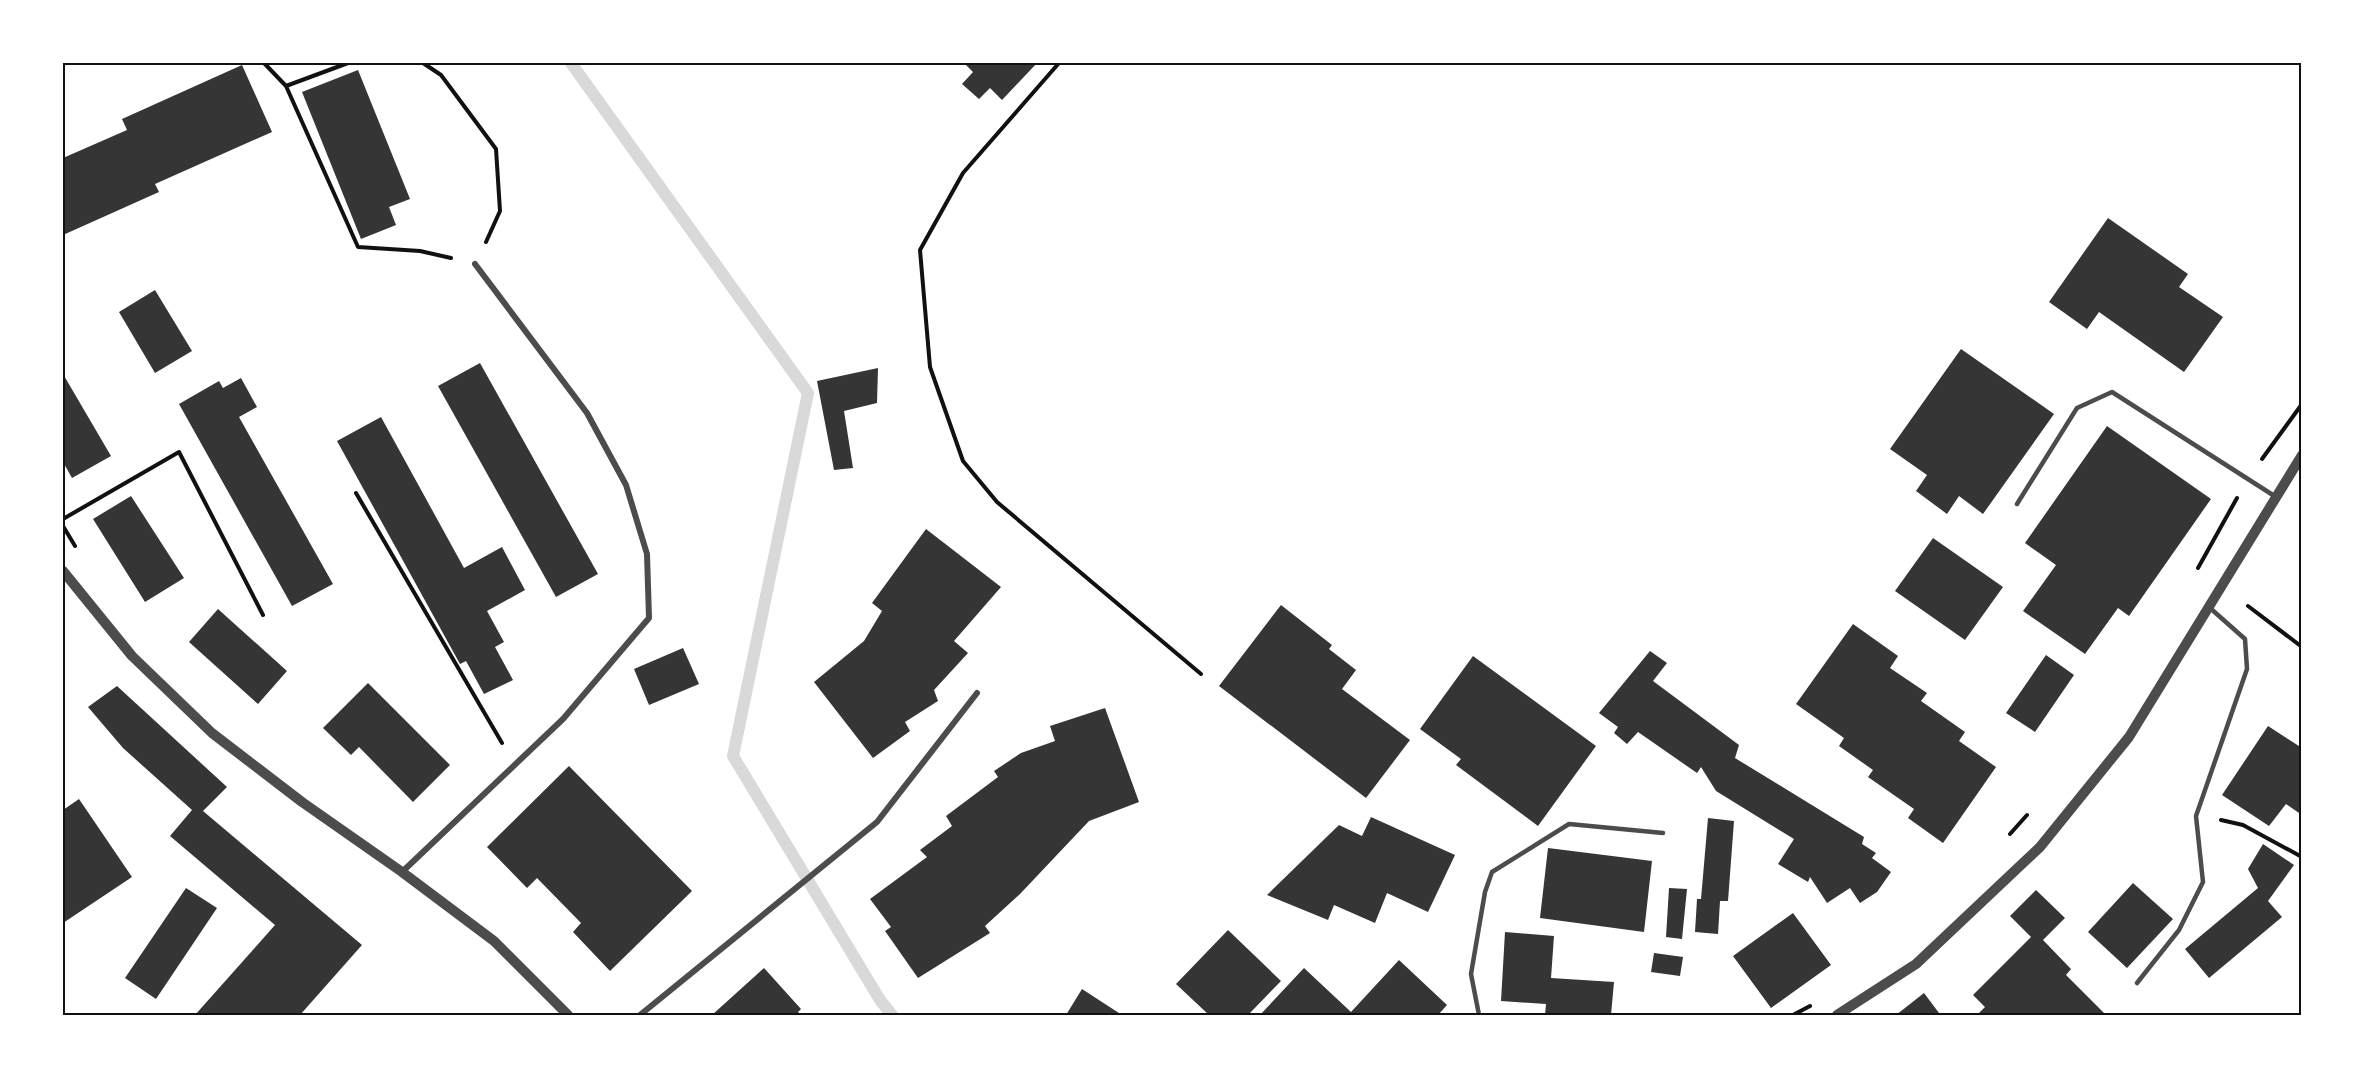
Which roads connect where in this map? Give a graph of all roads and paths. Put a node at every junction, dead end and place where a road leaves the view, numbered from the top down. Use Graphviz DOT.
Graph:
graph roads {
  1 [pos="264,63"];
  2 [pos="348,63"];
  3 [pos="423,63"];
  4 [pos="1059,63"];
  5 [pos="286,86"];
  6 [pos="475,264"];
  7 [pos="2302,404"];
  8 [pos="2302,455"];
  9 [pos="2247,479"];
  10 [pos="356,494"];
  11 [pos="2276,497"];
  12 [pos="2017,504"];
  13 [pos="63,519"];
  14 [pos="63,571"];
  15 [pos="2195,572"];
  16 [pos="2222,586"];
  17 [pos="2208,607"];
  18 [pos="263,615"];
  19 [pos="2302,647"];
  20 [pos="1201,674"];
  21 [pos="977,693"];
  22 [pos="515,764"];
  23 [pos="2033,809"];
  24 [pos="2196,816"];
  25 [pos="1663,833"];
  26 [pos="2003,842"];
  27 [pos="2302,857"];
  28 [pos="402,872"];
  29 [pos="2137,983"];
  30 [pos="1811,1006"];
  31 [pos="568,1015"];
  32 [pos="640,1015"];
  33 [pos="1479,1015"];
  34 [pos="1793,1015"];
  35 [pos="1837,1015"];
  1 -- 5 [label="path"];
  2 -- 5 [label="path"];
  3 -- 6 [label="path"];
  4 -- 20 [label="path"];
  5 -- 6 [label="path"];
  6 -- 22 [label="street"];
  7 -- 9 [label="path"];
  8 -- 11 [label="street"];
  9 -- 11 [label="lane"];
  9 -- 12 [label="lane"];
  9 -- 15 [label="path"];
  10 -- 22 [label="path"];
  11 -- 16 [label="street"];
  13 -- 18 [label="path"];
  14 -- 28 [label="street"];
  16 -- 17 [label="street"];
  16 -- 19 [label="path"];
  17 -- 24 [label="lane"];
  17 -- 35 [label="street"];
  21 -- 32 [label="street"];
  22 -- 28 [label="street"];
  23 -- 26 [label="path"];
  24 -- 27 [label="path"];
  24 -- 29 [label="lane"];
  25 -- 33 [label="lane"];
  28 -- 31 [label="street"];
  30 -- 34 [label="path"];
}
